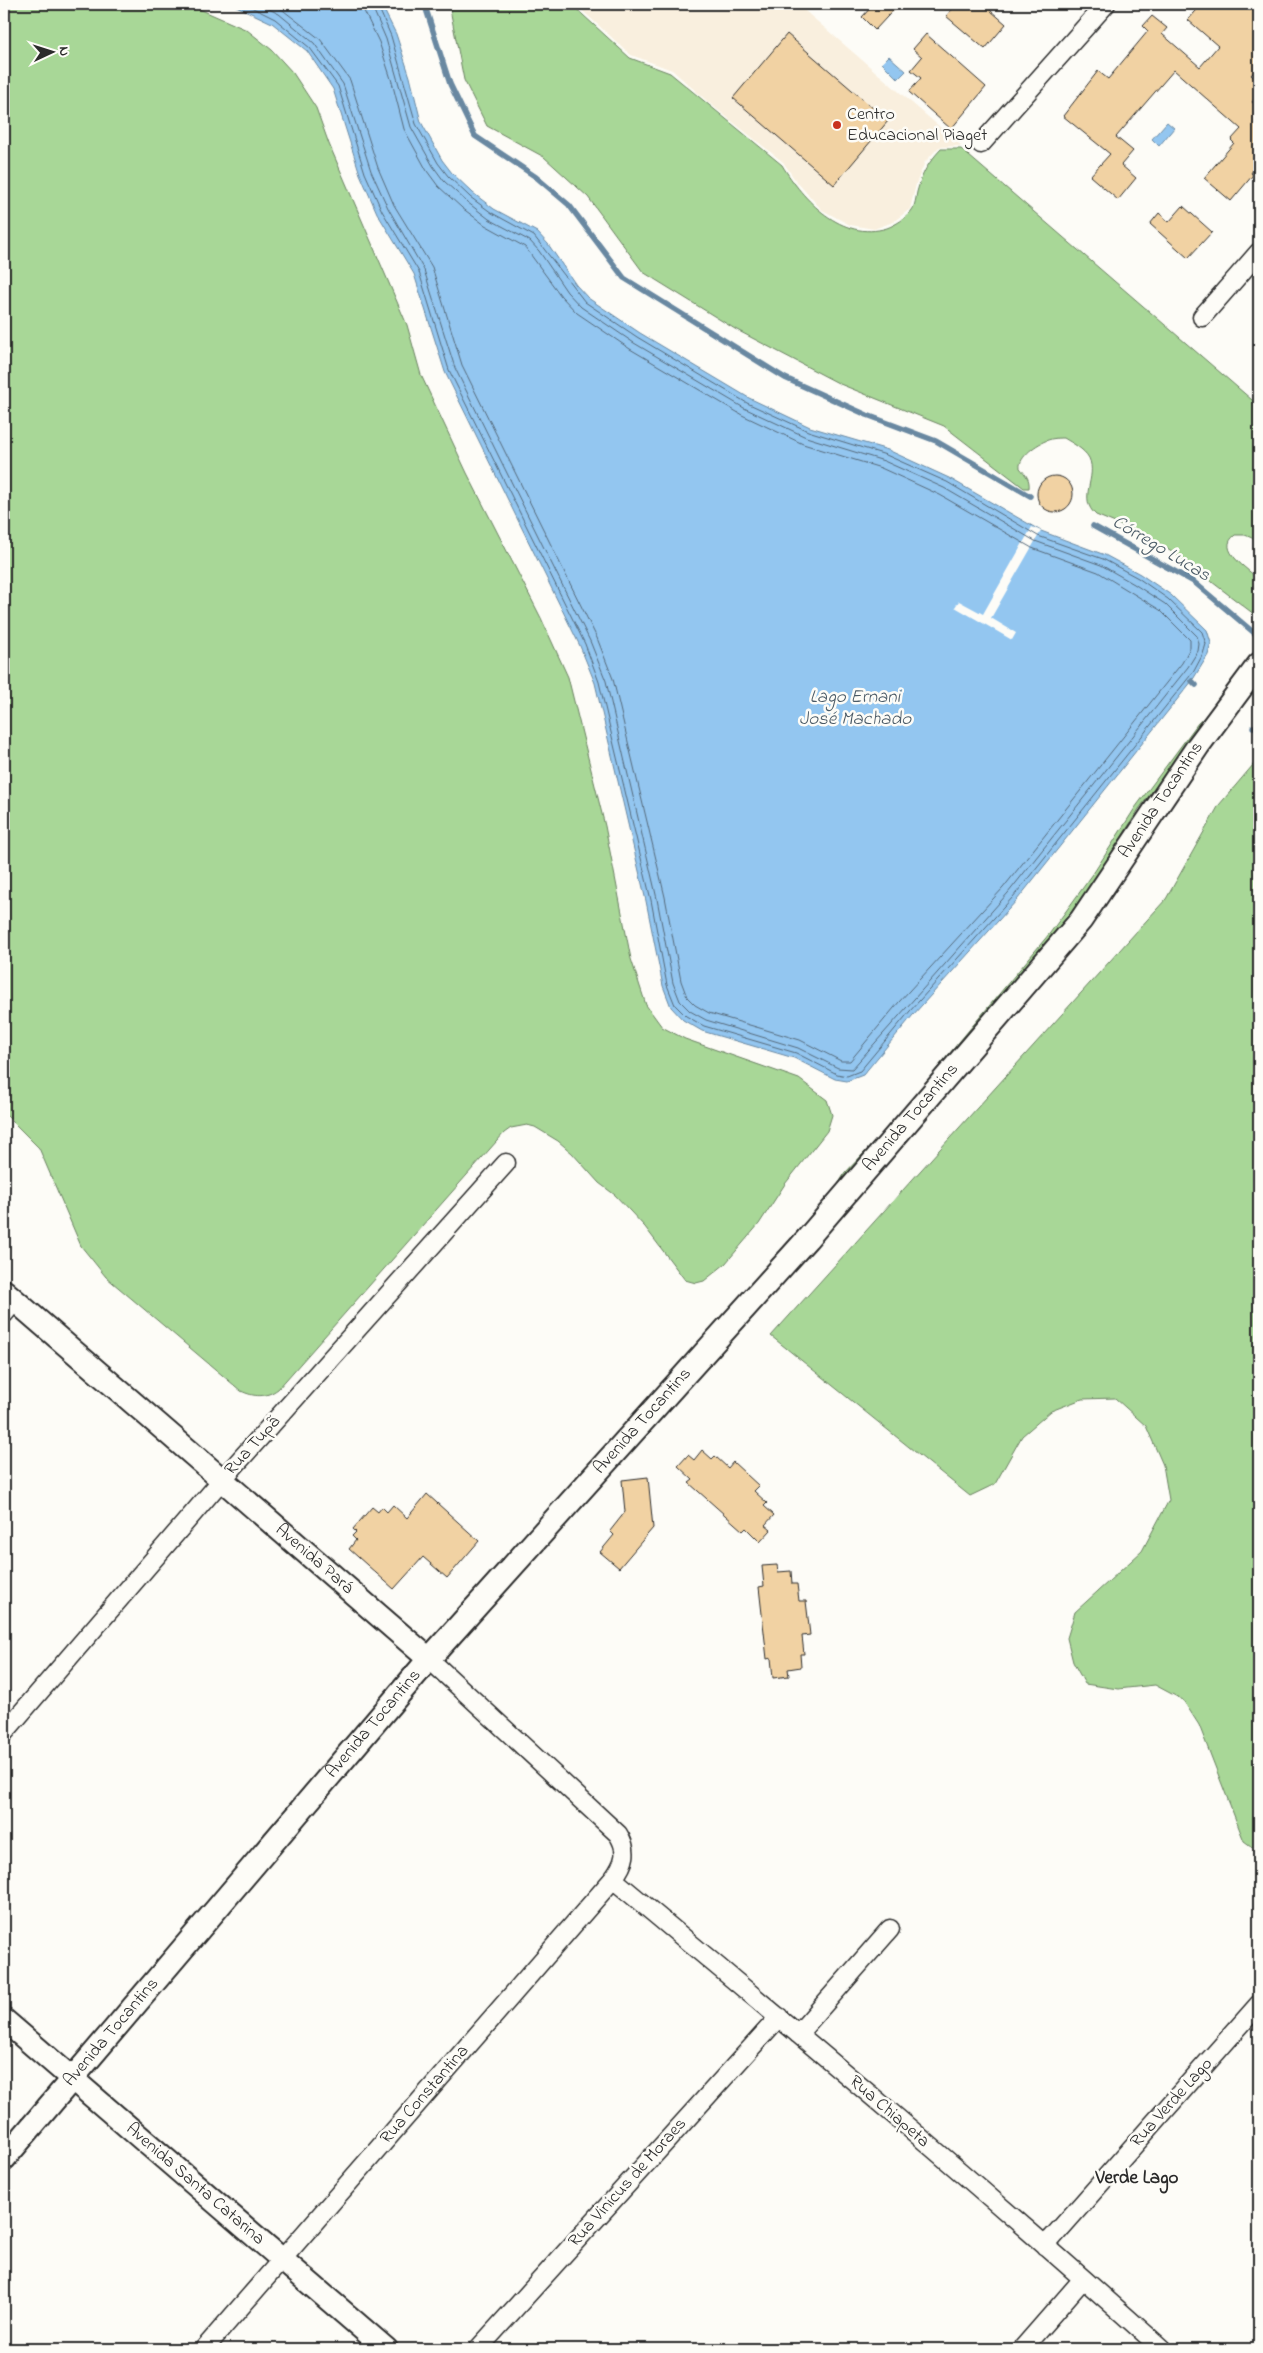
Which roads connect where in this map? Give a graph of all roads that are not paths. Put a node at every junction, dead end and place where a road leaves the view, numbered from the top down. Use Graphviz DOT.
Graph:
graph roads {
  1 [pos="1106,4"];
  2 [pos="981,144"];
  3 [pos="1259,252"];
  4 [pos="1202,317"];
  5 [pos="1259,664"];
  6 [pos="506,1163"];
  7 [pos="8,1302"];
  8 [pos="221,1481"];
  9 [pos="429,1660"];
  10 [pos="4,1733"];
  11 [pos="618,1834"];
  12 [pos="613,1878"];
  13 [pos="890,1929"];
  14 [pos="1259,2004"];
  15 [pos="779,2017"];
  16 [pos="4,2020"];
  17 [pos="798,2034"];
  18 [pos="72,2079"];
  19 [pos="4,2159"];
  20 [pos="1045,2246"];
  21 [pos="283,2259"];
  22 [pos="1084,2279"];
  23 [pos="204,2349"];
  24 [pos="386,2349"];
  25 [pos="478,2349"];
  26 [pos="1022,2349"];
  27 [pos="1162,2349"];
  1 -- 2 [label="street"];
  3 -- 4 [label="street"];
  5 -- 9 [label="street, Avenida Tocantins"];
  6 -- 8 [label="street, Rua Tupã"];
  7 -- 8 [label="street, Avenida Pará"];
  8 -- 9 [label="street, Avenida Pará"];
  8 -- 10 [label="street, Rua Tupã"];
  9 -- 11 [label="street, Avenida Pará"];
  9 -- 18 [label="street, Avenida Tocantins"];
  11 -- 12 [label="street, Rua Constantina"];
  12 -- 15 [label="street, Rua Chiapeta"];
  12 -- 21 [label="street, Rua Constantina"];
  13 -- 17 [label="street"];
  14 -- 20 [label="street, Rua Verde Lago"];
  15 -- 17 [label="street, Rua Chiapeta"];
  15 -- 25 [label="street, Rua Vinicus de Moraes"];
  16 -- 18 [label="street, Avenida Santa Catarina"];
  17 -- 20 [label="street, Rua Chiapeta"];
  18 -- 19 [label="street, Avenida Tocantins"];
  18 -- 21 [label="street, Avenida Santa Catarina"];
  20 -- 22 [label="street, Rua Chiapeta"];
  21 -- 23 [label="street, Rua Constantina"];
  21 -- 24 [label="street, Avenida Santa Catarina"];
  22 -- 26 [label="street"];
  22 -- 27 [label="street, Rua Chiapeta"];
}
